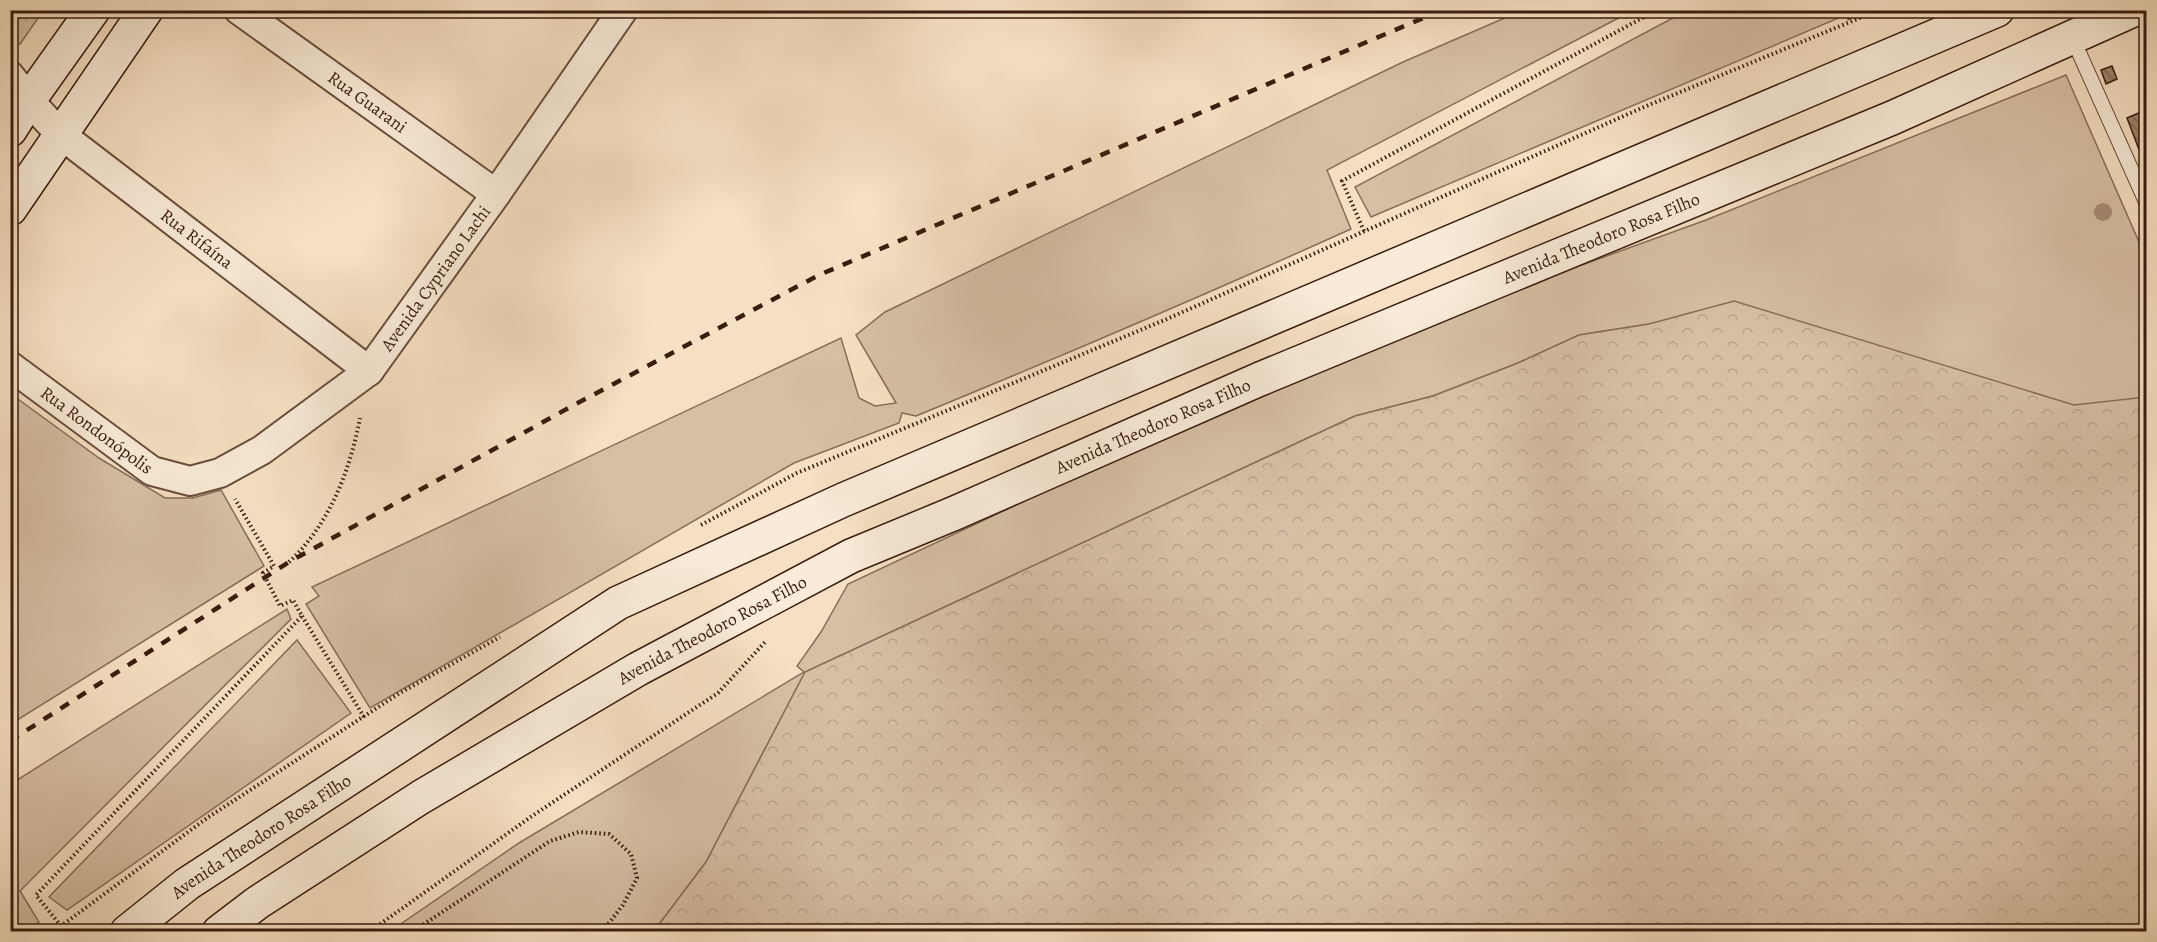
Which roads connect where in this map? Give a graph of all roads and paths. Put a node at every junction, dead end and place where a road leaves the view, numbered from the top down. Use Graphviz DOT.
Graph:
graph roads {
  1 [pos="93,10"];
  2 [pos="146,10"];
  3 [pos="239,10"];
  4 [pos="623,10"];
  5 [pos="1657,10"];
  6 [pos="1845,10"];
  7 [pos="1879,10"];
  8 [pos="1997,10"];
  9 [pos="2133,10"];
  10 [pos="2072,37"];
  11 [pos="20,88"];
  12 [pos="10,130"];
  13 [pos="60,134"];
  14 [pos="496,194"];
  15 [pos="2146,202"];
  16 [pos="10,209"];
  17 [pos="1364,231"];
  18 [pos="1242,331"];
  19 [pos="10,366"];
  20 [pos="369,371"];
  21 [pos="1260,379"];
  22 [pos="220,473"];
  23 [pos="190,482"];
  24 [pos="289,562"];
  25 [pos="302,616"];
  26 [pos="773,633"];
  27 [pos="364,717"];
  28 [pos="61,926"];
  29 [pos="127,932"];
  30 [pos="219,932"];
  31 [pos="369,932"];
  32 [pos="412,932"];
  33 [pos="602,932"];
  1 -- 11 [label="main road"];
  2 -- 13 [label="main road"];
  3 -- 14 [label="street, Rua Guarani"];
  4 -- 14 [label="street, Avenida Cypriano Lachi"];
  5 -- 17 [label="path"];
  6 -- 7 [label="path"];
  8 -- 18 [label="main road, Avenida Theodoro Rosa Filho"];
  9 -- 10 [label="main road, Avenida Theodoro Rosa Filho"];
  10 -- 15 [label="lane"];
  10 -- 21 [label="main road, Avenida Theodoro Rosa Filho"];
  11 -- 12 [label="main road"];
  11 -- 13 [label="street, Rua Rifaína"];
  13 -- 16 [label="main road"];
  13 -- 20 [label="street, Rua Rifaína"];
  14 -- 20 [label="street, Avenida Cypriano Lachi"];
  18 -- 21 [label="main road"];
  18 -- 29 [label="main road, Avenida Theodoro Rosa Filho"];
  19 -- 23 [label="street, Rua Rondonópolis"];
  20 -- 22 [label="street, Avenida Cypriano Lachi"];
  20 -- 24 [label="path"];
  21 -- 30 [label="main road, Avenida Theodoro Rosa Filho"];
  22 -- 23 [label="street, Avenida Cypriano Lachi"];
  22 -- 25 [label="path"];
  25 -- 27 [label="path"];
  25 -- 28 [label="path"];
  26 -- 31 [label="path"];
  32 -- 33 [label="path"];
}
